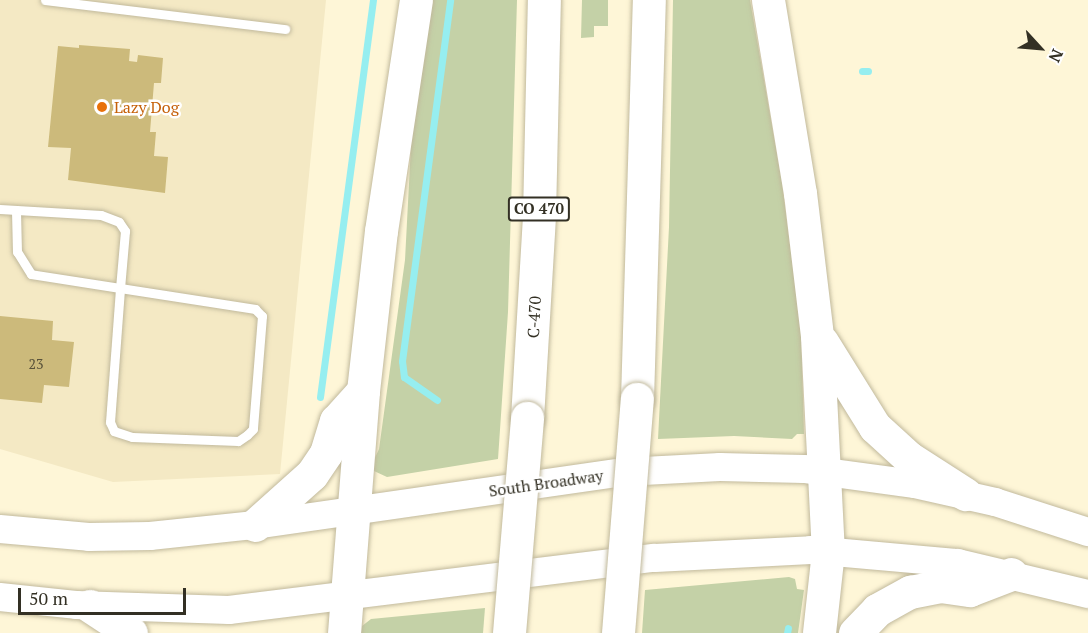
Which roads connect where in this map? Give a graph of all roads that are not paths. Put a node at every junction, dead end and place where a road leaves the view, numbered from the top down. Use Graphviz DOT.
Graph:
graph roads {
  1 [pos="45,0"];
  2 [pos="416,0"];
  3 [pos="544,0"];
  4 [pos="649,0"];
  5 [pos="768,0"];
  6 [pos="285,29"];
  7 [pos="0,209"];
  8 [pos="16,210"];
  9 [pos="120,288"];
  10 [pos="817,336"];
  11 [pos="363,390"];
  12 [pos="824,471"];
  13 [pos="965,494"];
  14 [pos="351,511"];
  15 [pos="255,525"];
  16 [pos="0,529"];
  17 [pos="1088,532"];
  18 [pos="828,551"];
  19 [pos="1011,574"];
  20 [pos="345,594"];
  21 [pos="1088,594"];
  22 [pos="0,597"];
  23 [pos="90,606"];
  24 [pos="130,633"];
  25 [pos="344,633"];
  26 [pos="508,633"];
  27 [pos="618,633"];
  28 [pos="819,633"];
  29 [pos="855,633"];
  1 -- 6 [label="lane"];
  2 -- 11 [label="highway"];
  3 -- 26 [label="highway, C-470 / CO 470, bridge"];
  4 -- 27 [label="highway, bridge"];
  5 -- 10 [label="highway"];
  7 -- 8 [label="lane"];
  8 -- 9 [label="lane"];
  8 -- 9 [label="lane"];
  9 -- 9 [label="lane"];
  10 -- 12 [label="highway"];
  10 -- 13 [label="highway"];
  11 -- 14 [label="highway"];
  11 -- 15 [label="highway"];
  12 -- 13 [label="main road, South Broadway"];
  12 -- 14 [label="main road, South Broadway"];
  12 -- 18 [label="highway"];
  13 -- 17 [label="main road, South Broadway"];
  14 -- 15 [label="main road, South Broadway"];
  14 -- 20 [label="highway"];
  15 -- 16 [label="main road, South Broadway"];
  18 -- 19 [label="main road"];
  18 -- 20 [label="main road"];
  18 -- 28 [label="highway"];
  19 -- 21 [label="main road"];
  19 -- 29 [label="highway"];
  20 -- 23 [label="main road"];
  20 -- 25 [label="highway"];
  22 -- 23 [label="main road"];
  23 -- 24 [label="highway"];
}
